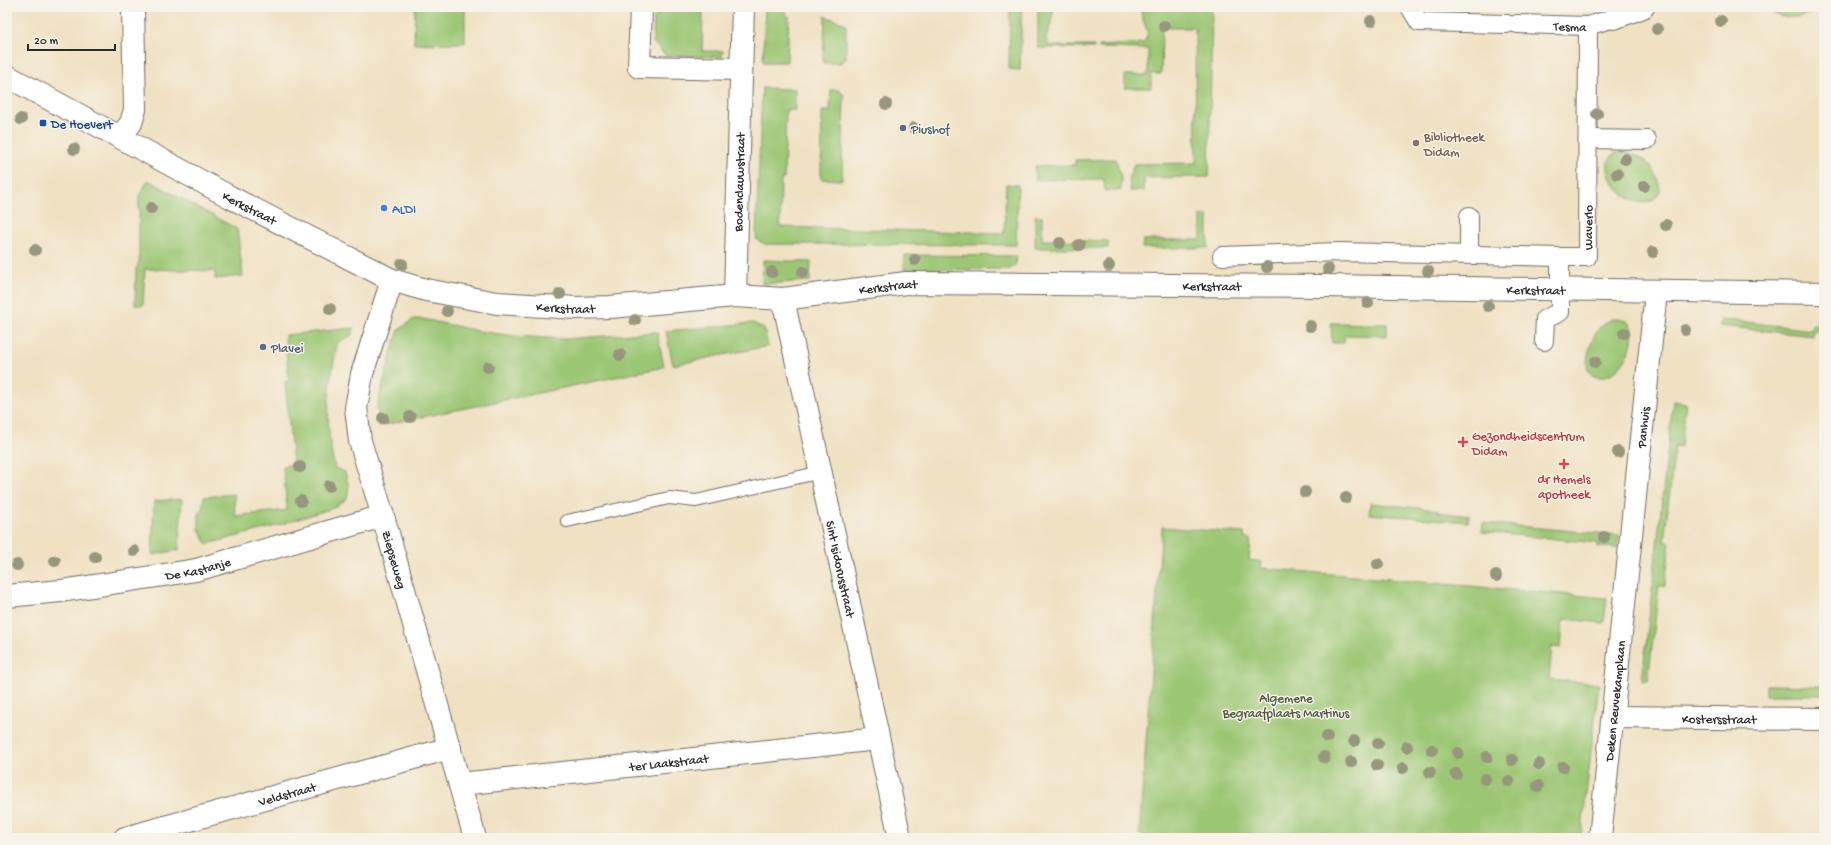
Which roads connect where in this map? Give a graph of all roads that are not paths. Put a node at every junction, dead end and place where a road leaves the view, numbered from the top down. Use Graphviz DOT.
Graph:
graph roads {
  1 [pos="133,7"];
  2 [pos="640,7"];
  3 [pos="743,7"];
  4 [pos="1410,7"];
  5 [pos="1643,7"];
  6 [pos="1614,18"];
  7 [pos="1588,26"];
  8 [pos="741,69"];
  9 [pos="7,76"];
  10 [pos="121,136"];
  11 [pos="1588,140"];
  12 [pos="1647,140"];
  13 [pos="1469,216"];
  14 [pos="1469,254"];
  15 [pos="1222,256"];
  16 [pos="1560,257"];
  17 [pos="392,280"];
  18 [pos="1560,290"];
  19 [pos="1656,292"];
  20 [pos="1824,293"];
  21 [pos="735,296"];
  22 [pos="784,299"];
  23 [pos="1544,341"];
  24 [pos="821,472"];
  25 [pos="383,516"];
  26 [pos="567,521"];
  27 [pos="1628,563"];
  28 [pos="7,596"];
  29 [pos="1613,717"];
  30 [pos="1824,719"];
  31 [pos="878,739"];
  32 [pos="450,748"];
  33 [pos="460,784"];
  34 [pos="125,838"];
  35 [pos="475,838"];
  36 [pos="900,838"];
  37 [pos="1600,838"];
  1 -- 10 [label="street"];
  2 -- 8 [label="street"];
  3 -- 8 [label="street, Bodenclauwstraat"];
  4 -- 7 [label="street, Tesma"];
  5 -- 6 [label="street, Tesma"];
  6 -- 7 [label="street, Tesma"];
  7 -- 11 [label="street, Waverlo"];
  8 -- 21 [label="street, Bodenclauwstraat"];
  9 -- 10 [label="street, Kerkstraat"];
  10 -- 17 [label="street, Kerkstraat"];
  11 -- 12 [label="street"];
  11 -- 16 [label="street, Waverlo"];
  13 -- 14 [label="street"];
  14 -- 15 [label="street"];
  14 -- 16 [label="street"];
  16 -- 18 [label="street"];
  17 -- 21 [label="street, Kerkstraat"];
  17 -- 25 [label="street, Ziepseweg"];
  18 -- 19 [label="street, Kerkstraat"];
  18 -- 22 [label="street, Kerkstraat"];
  18 -- 23 [label="street"];
  19 -- 20 [label="street, Kerkstraat"];
  19 -- 27 [label="street, Panhuis"];
  21 -- 22 [label="street, Kerkstraat"];
  22 -- 24 [label="street, Sint Isidorusstraat"];
  24 -- 26 [label="lane"];
  24 -- 31 [label="street, Sint Isidorusstraat"];
  25 -- 28 [label="street, De Kastanje"];
  25 -- 32 [label="street, Ziepseweg"];
  27 -- 29 [label="street, Deken Reuvekamplaan"];
  29 -- 30 [label="street, Kostersstraat"];
  29 -- 37 [label="street, Deken Reuvekamplaan"];
  31 -- 33 [label="street, ter Laakstraat"];
  31 -- 36 [label="street, Sint Isidorusstraat"];
  32 -- 33 [label="street, Ziepseweg"];
  32 -- 34 [label="street, Veldstraat"];
  33 -- 35 [label="street, Ziepseweg"];
}
